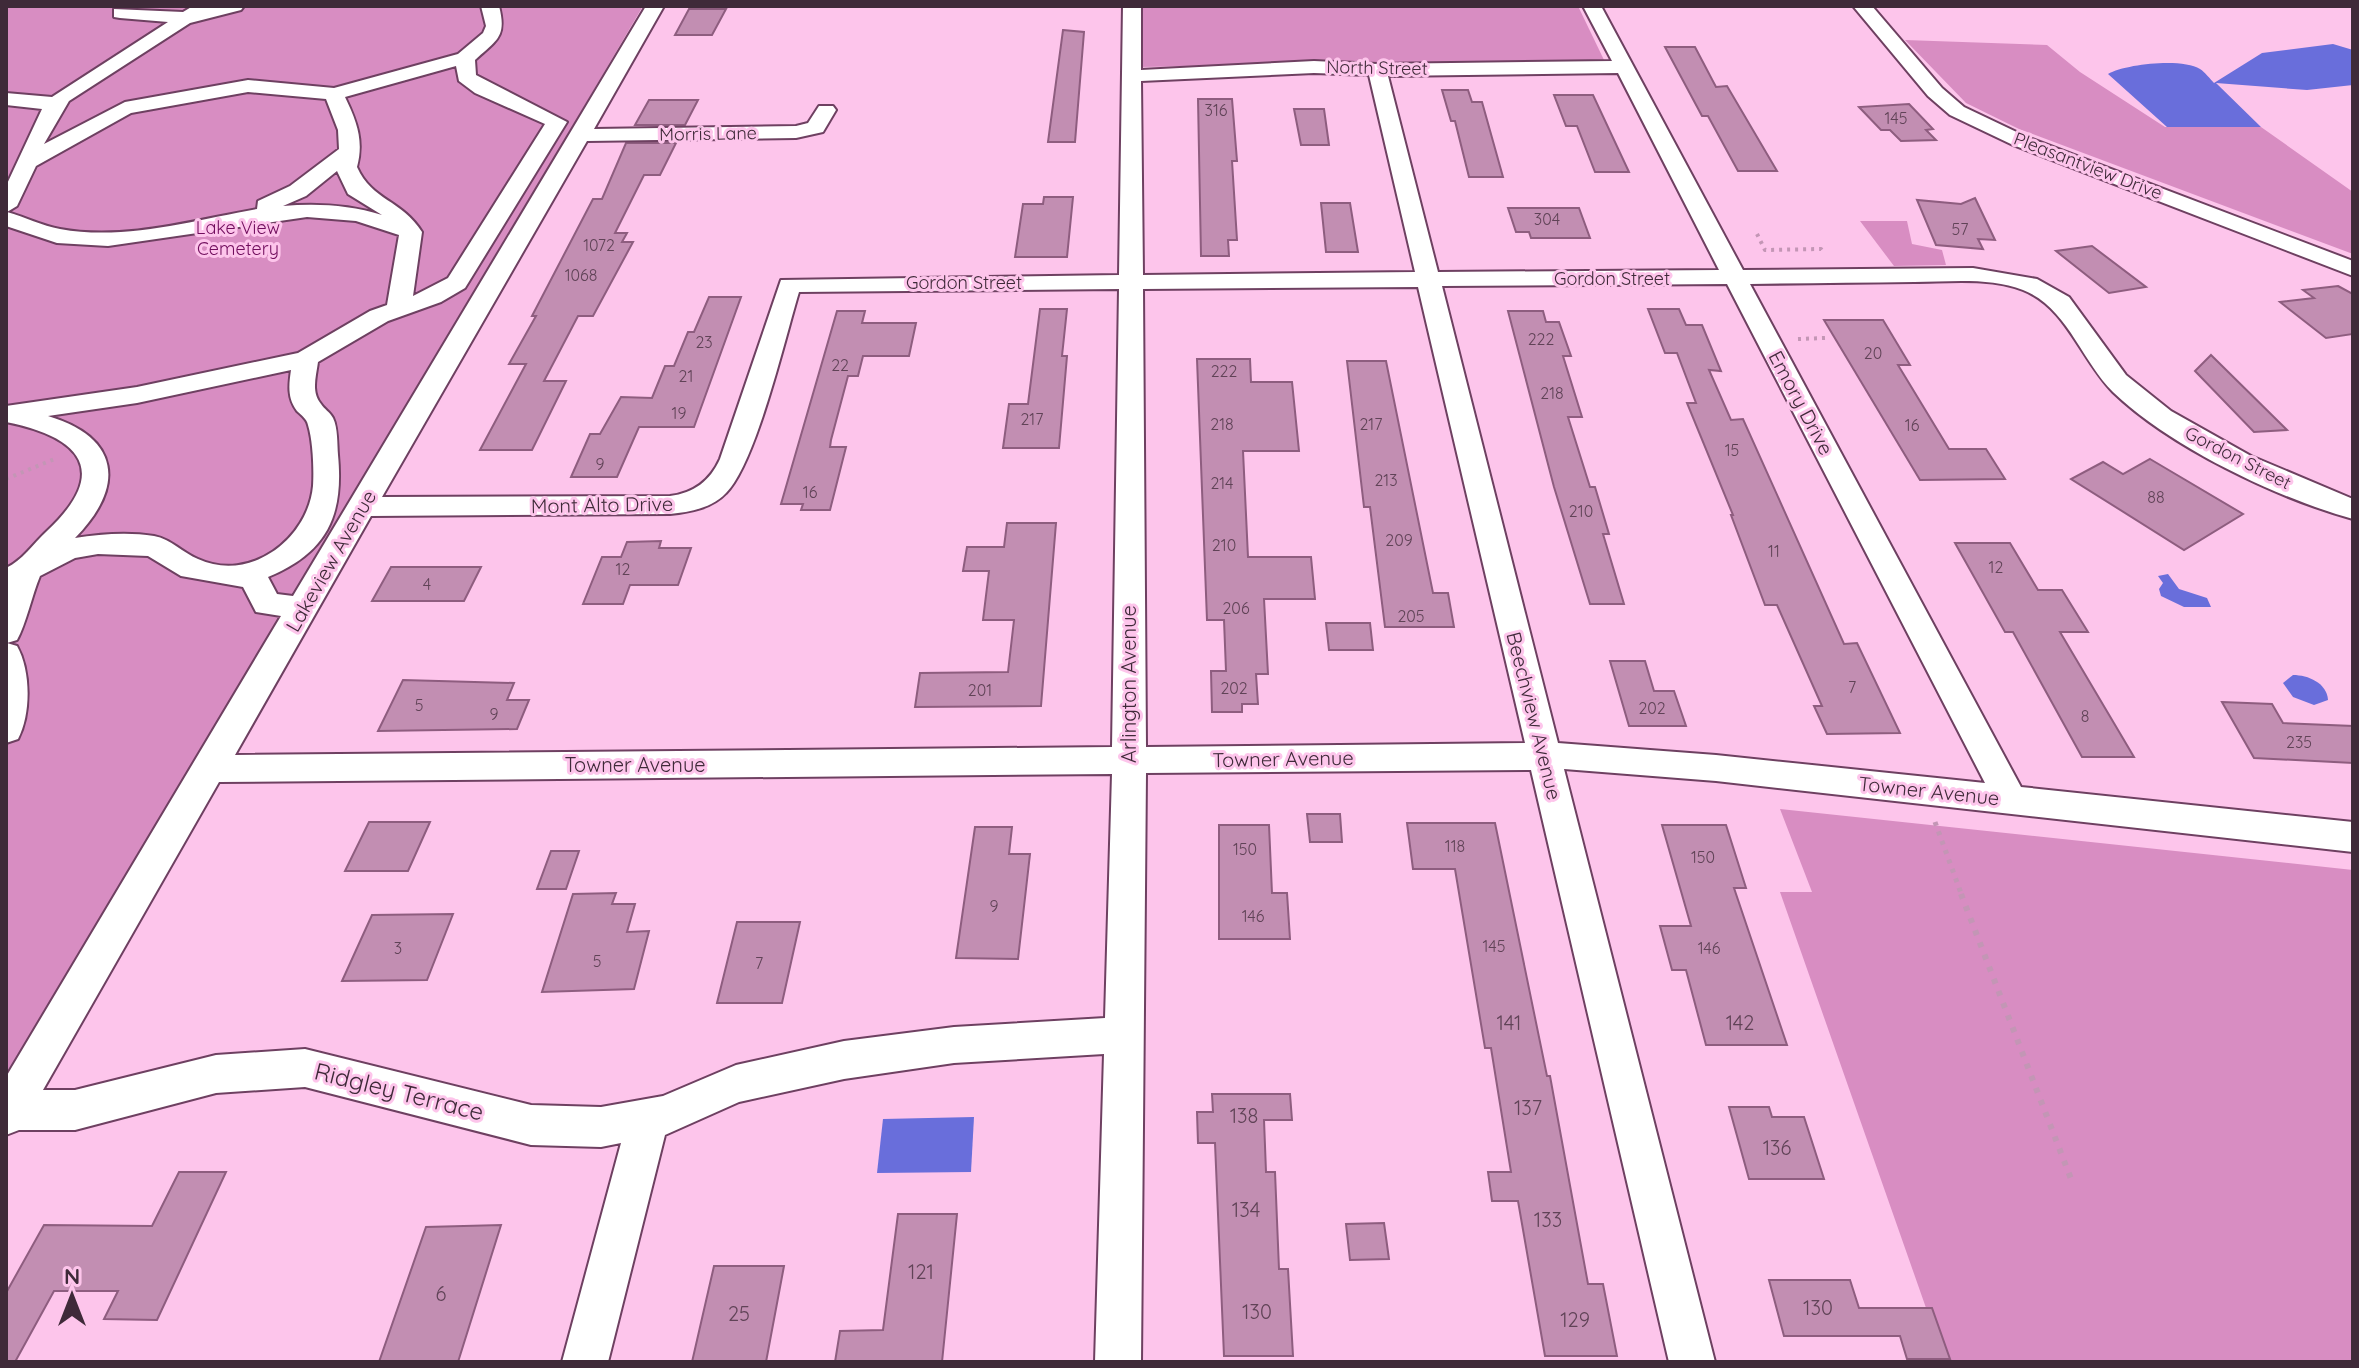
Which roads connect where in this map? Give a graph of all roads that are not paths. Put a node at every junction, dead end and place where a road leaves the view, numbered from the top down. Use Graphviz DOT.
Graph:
graph roads {
  1 [pos="235,6"];
  2 [pos="490,6"];
  3 [pos="655,6"];
  4 [pos="1132,6"];
  5 [pos="1592,6"];
  6 [pos="1862,6"];
  7 [pos="198,12"];
  8 [pos="120,13"];
  9 [pos="465,58"];
  10 [pos="1623,67"];
  11 [pos="1377,70"];
  12 [pos="1131,76"];
  13 [pos="116,87"];
  14 [pos="334,94"];
  15 [pos="6,99"];
  16 [pos="56,103"];
  17 [pos="826,110"];
  18 [pos="580,135"];
  19 [pos="352,149"];
  20 [pos="28,162"];
  21 [pos="14,185"];
  22 [pos="6,206"];
  23 [pos="249,214"];
  24 [pos="6,219"];
  25 [pos="411,232"];
  26 [pos="2353,269"];
  27 [pos="1734,278"];
  28 [pos="1427,280"];
  29 [pos="1129,282"];
  30 [pos="789,285"];
  31 [pos="399,307"];
  32 [pos="306,359"];
  33 [pos="362,507"];
  34 [pos="2353,510"];
  35 [pos="17,574"];
  36 [pos="251,574"];
  37 [pos="6,593"];
  38 [pos="303,608"];
  39 [pos="6,632"];
  40 [pos="6,654"];
  41 [pos="6,730"];
  42 [pos="1543,755"];
  43 [pos="1129,761"];
  44 [pos="208,769"];
  45 [pos="2011,801"];
  46 [pos="2353,837"];
  47 [pos="1122,1035"];
  48 [pos="8,1113"];
  49 [pos="648,1119"];
  50 [pos="585,1362"];
  51 [pos="1118,1362"];
  52 [pos="1692,1362"];
  1 -- 7 [label="street"];
  2 -- 9 [label="street"];
  3 -- 18 [label="street, Lakeview Avenue"];
  4 -- 12 [label="street, Arlington Avenue"];
  5 -- 10 [label="street, Emory Drive"];
  6 -- 26 [label="street, Pleasantview Drive"];
  7 -- 8 [label="street"];
  7 -- 13 [label="street"];
  9 -- 14 [label="street"];
  9 -- 31 [label="street"];
  10 -- 11 [label="street, North Street"];
  10 -- 27 [label="street, Emory Drive"];
  11 -- 12 [label="street, North Street"];
  11 -- 28 [label="street, Beechview Avenue"];
  12 -- 29 [label="street, Arlington Avenue"];
  13 -- 14 [label="street"];
  13 -- 16 [label="street"];
  13 -- 20 [label="street"];
  14 -- 19 [label="street"];
  15 -- 16 [label="street"];
  16 -- 20 [label="street"];
  17 -- 18 [label="street, Morris Lane"];
  18 -- 33 [label="street, Lakeview Avenue"];
  19 -- 23 [label="street"];
  19 -- 25 [label="street"];
  20 -- 21 [label="street"];
  21 -- 22 [label="street"];
  23 -- 24 [label="street"];
  23 -- 25 [label="street"];
  25 -- 31 [label="street"];
  27 -- 28 [label="street, Gordon Street"];
  27 -- 34 [label="street, Gordon Street"];
  27 -- 45 [label="street, Emory Drive"];
  28 -- 29 [label="street, Gordon Street"];
  28 -- 42 [label="street, Beechview Avenue"];
  29 -- 30 [label="street, Gordon Street"];
  29 -- 43 [label="street, Arlington Avenue"];
  30 -- 33 [label="street, Mont Alto Drive"];
  31 -- 32 [label="street"];
  32 -- 35 [label="street"];
  32 -- 36 [label="street"];
  33 -- 38 [label="street, Lakeview Avenue"];
  35 -- 36 [label="street"];
  35 -- 37 [label="street"];
  35 -- 39 [label="street"];
  36 -- 38 [label="street"];
  38 -- 44 [label="street, Lakeview Avenue"];
  40 -- 41 [label="street"];
  42 -- 43 [label="street, Towner Avenue"];
  42 -- 45 [label="street, Towner Avenue"];
  42 -- 52 [label="street, Beechview Avenue"];
  43 -- 44 [label="street, Towner Avenue"];
  43 -- 47 [label="street, Arlington Avenue"];
  44 -- 48 [label="street, Lakeview Avenue"];
  45 -- 46 [label="street, Towner Avenue"];
  47 -- 49 [label="street, Ridgley Terrace"];
  47 -- 51 [label="street, Arlington Avenue"];
  48 -- 49 [label="street, Ridgley Terrace"];
  49 -- 50 [label="street"];
}
